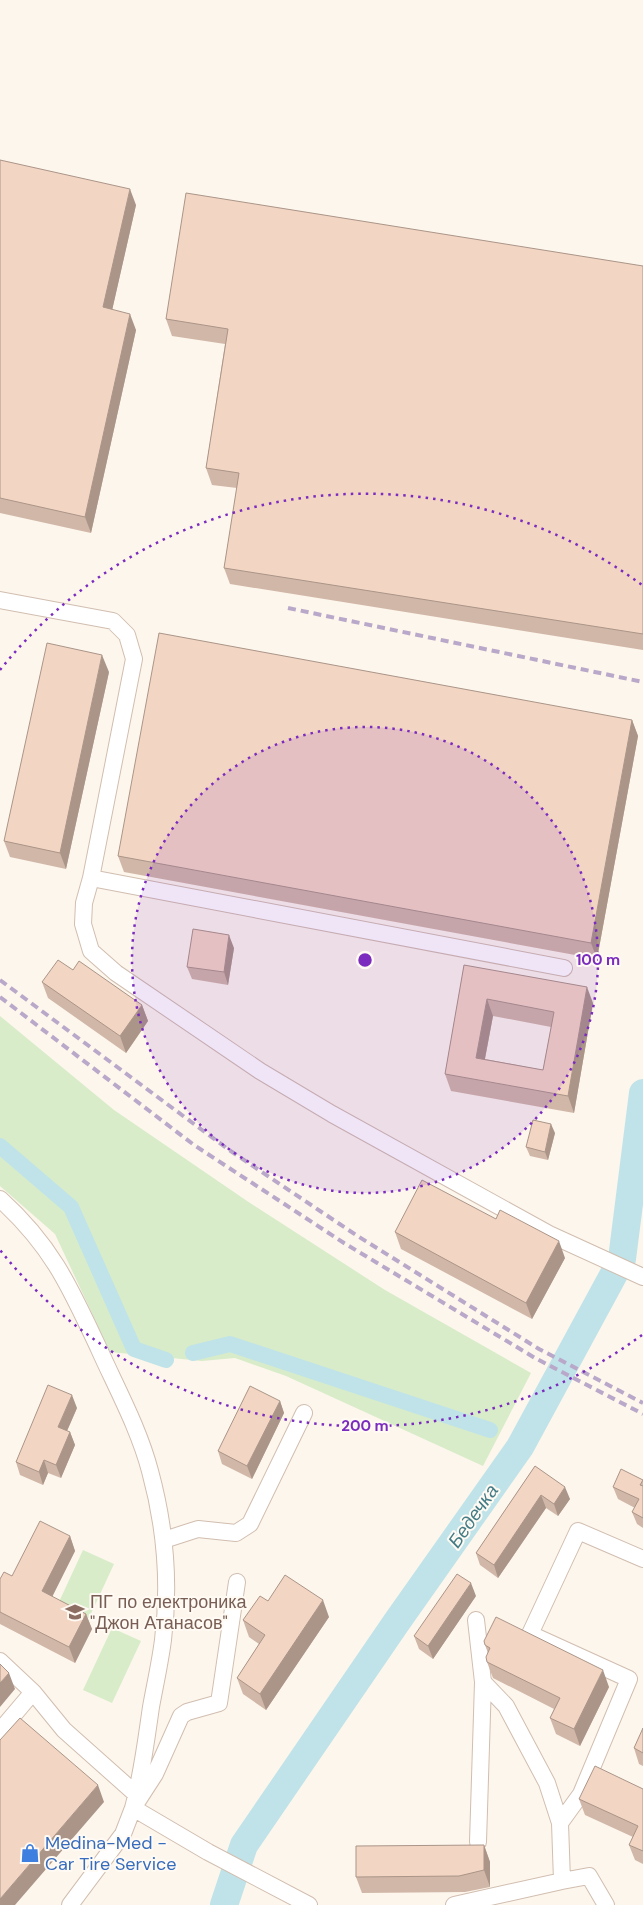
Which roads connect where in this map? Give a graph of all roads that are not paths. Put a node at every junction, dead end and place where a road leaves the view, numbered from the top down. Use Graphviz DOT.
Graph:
graph roads {
  1 [pos="0,600"];
  2 [pos="91,878"];
  3 [pos="564,968"];
  4 [pos="0,1199"];
  5 [pos="638,1275"];
  6 [pos="304,1413"];
  7 [pos="164,1540"];
  8 [pos="643,1559"];
  9 [pos="237,1582"];
  10 [pos="476,1620"];
  11 [pos="0,1661"];
  12 [pos="482,1682"];
  13 [pos="33,1692"];
  14 [pos="0,1731"];
  15 [pos="135,1802"];
  16 [pos="560,1823"];
  17 [pos="478,1842"];
  18 [pos="562,1880"];
  19 [pos="70,1905"];
  20 [pos="309,1905"];
  21 [pos="454,1905"];
  22 [pos="606,1905"];
  1 -- 2 [label="street"];
  2 -- 3 [label="street"];
  2 -- 5 [label="street"];
  4 -- 7 [label="street"];
  6 -- 7 [label="street"];
  7 -- 15 [label="street"];
  8 -- 16 [label="street"];
  9 -- 15 [label="street"];
  10 -- 12 [label="street"];
  11 -- 13 [label="street"];
  12 -- 16 [label="street"];
  12 -- 17 [label="street"];
  13 -- 14 [label="street"];
  13 -- 15 [label="street"];
  15 -- 19 [label="street"];
  15 -- 20 [label="street"];
  16 -- 18 [label="street"];
  18 -- 21 [label="street"];
  18 -- 22 [label="street"];
}
